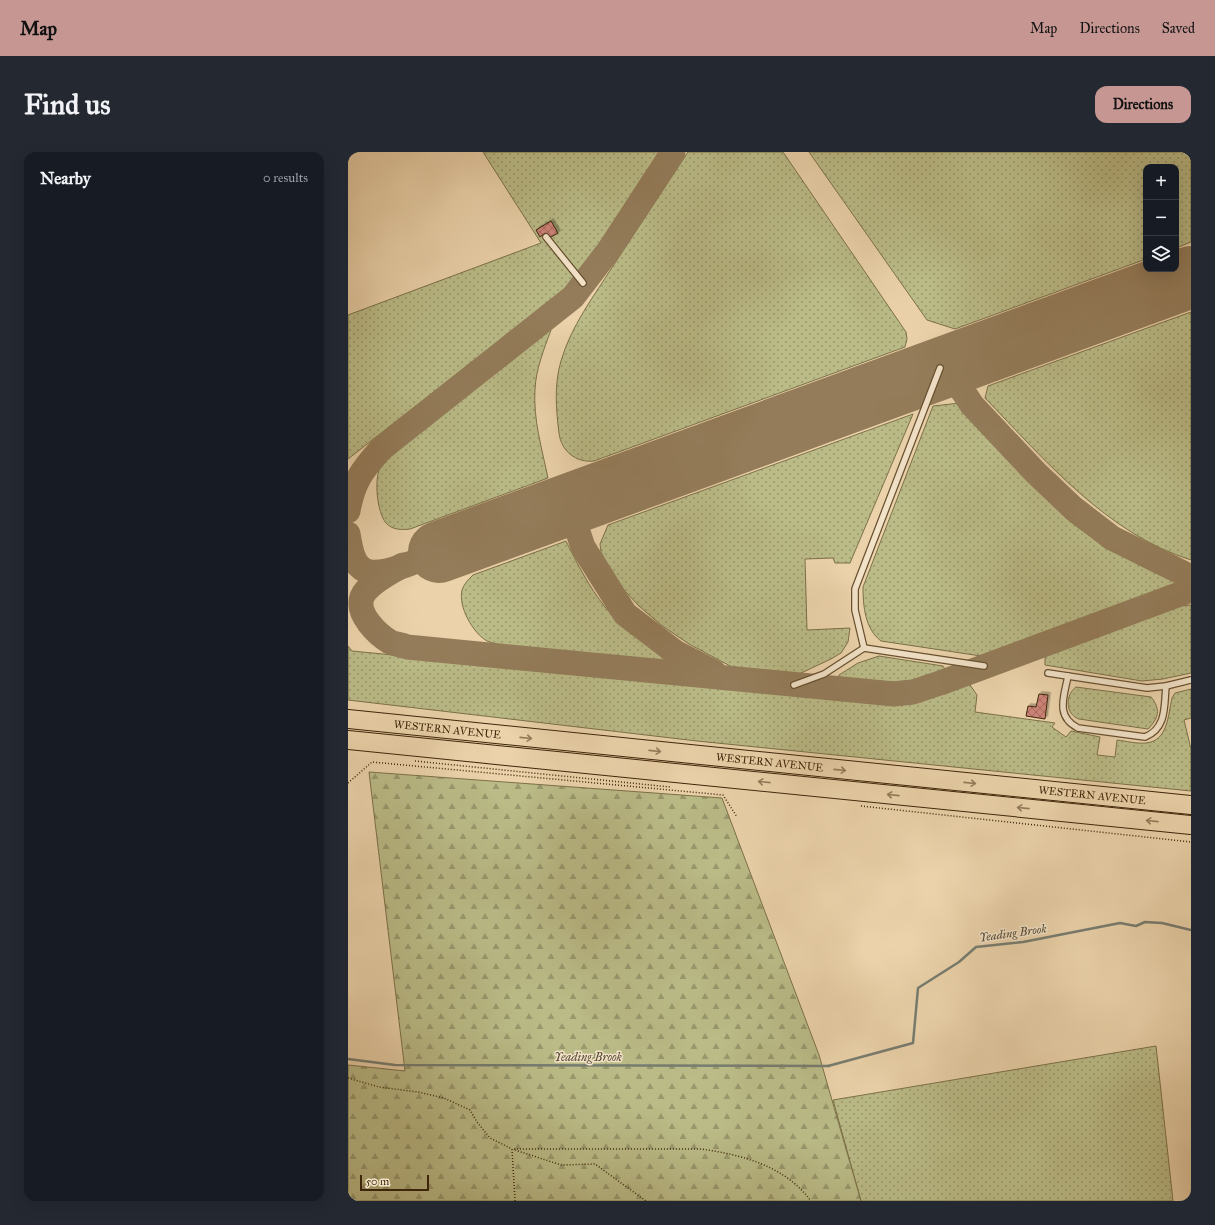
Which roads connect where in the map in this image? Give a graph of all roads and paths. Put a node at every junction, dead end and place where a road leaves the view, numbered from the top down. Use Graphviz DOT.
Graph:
graph roads {
  1 [pos="546,237"];
  2 [pos="583,283"];
  3 [pos="940,368"];
  4 [pos="864,648"];
  5 [pos="984,666"];
  6 [pos="1048,673"];
  7 [pos="1068,676"];
  8 [pos="1191,680"];
  9 [pos="794,685"];
  10 [pos="1166,686"];
  11 [pos="348,719"];
  12 [pos="348,740"];
  13 [pos="410,761"];
  14 [pos="348,783"];
  15 [pos="723,792"];
  16 [pos="1191,805"];
  17 [pos="857,806"];
  18 [pos="737,818"];
  19 [pos="1191,825"];
  20 [pos="1191,842"];
  21 [pos="348,1078"];
  22 [pos="512,1149"];
  23 [pos="515,1201"];
  24 [pos="646,1201"];
  25 [pos="811,1201"];
  1 -- 2 [label="lane"];
  3 -- 4 [label="lane"];
  4 -- 5 [label="lane"];
  4 -- 9 [label="lane"];
  6 -- 7 [label="lane"];
  7 -- 10 [label="lane"];
  7 -- 10 [label="lane"];
  8 -- 10 [label="lane"];
  11 -- 16 [label="highway, WESTERN AVENUE, one-way"];
  19 -- 12 [label="highway, WESTERN AVENUE, one-way"];
  13 -- 15 [label="path"];
  14 -- 18 [label="path"];
  17 -- 20 [label="path"];
  21 -- 22 [label="path"];
  22 -- 23 [label="path"];
  22 -- 24 [label="path"];
  22 -- 25 [label="path"];
}
